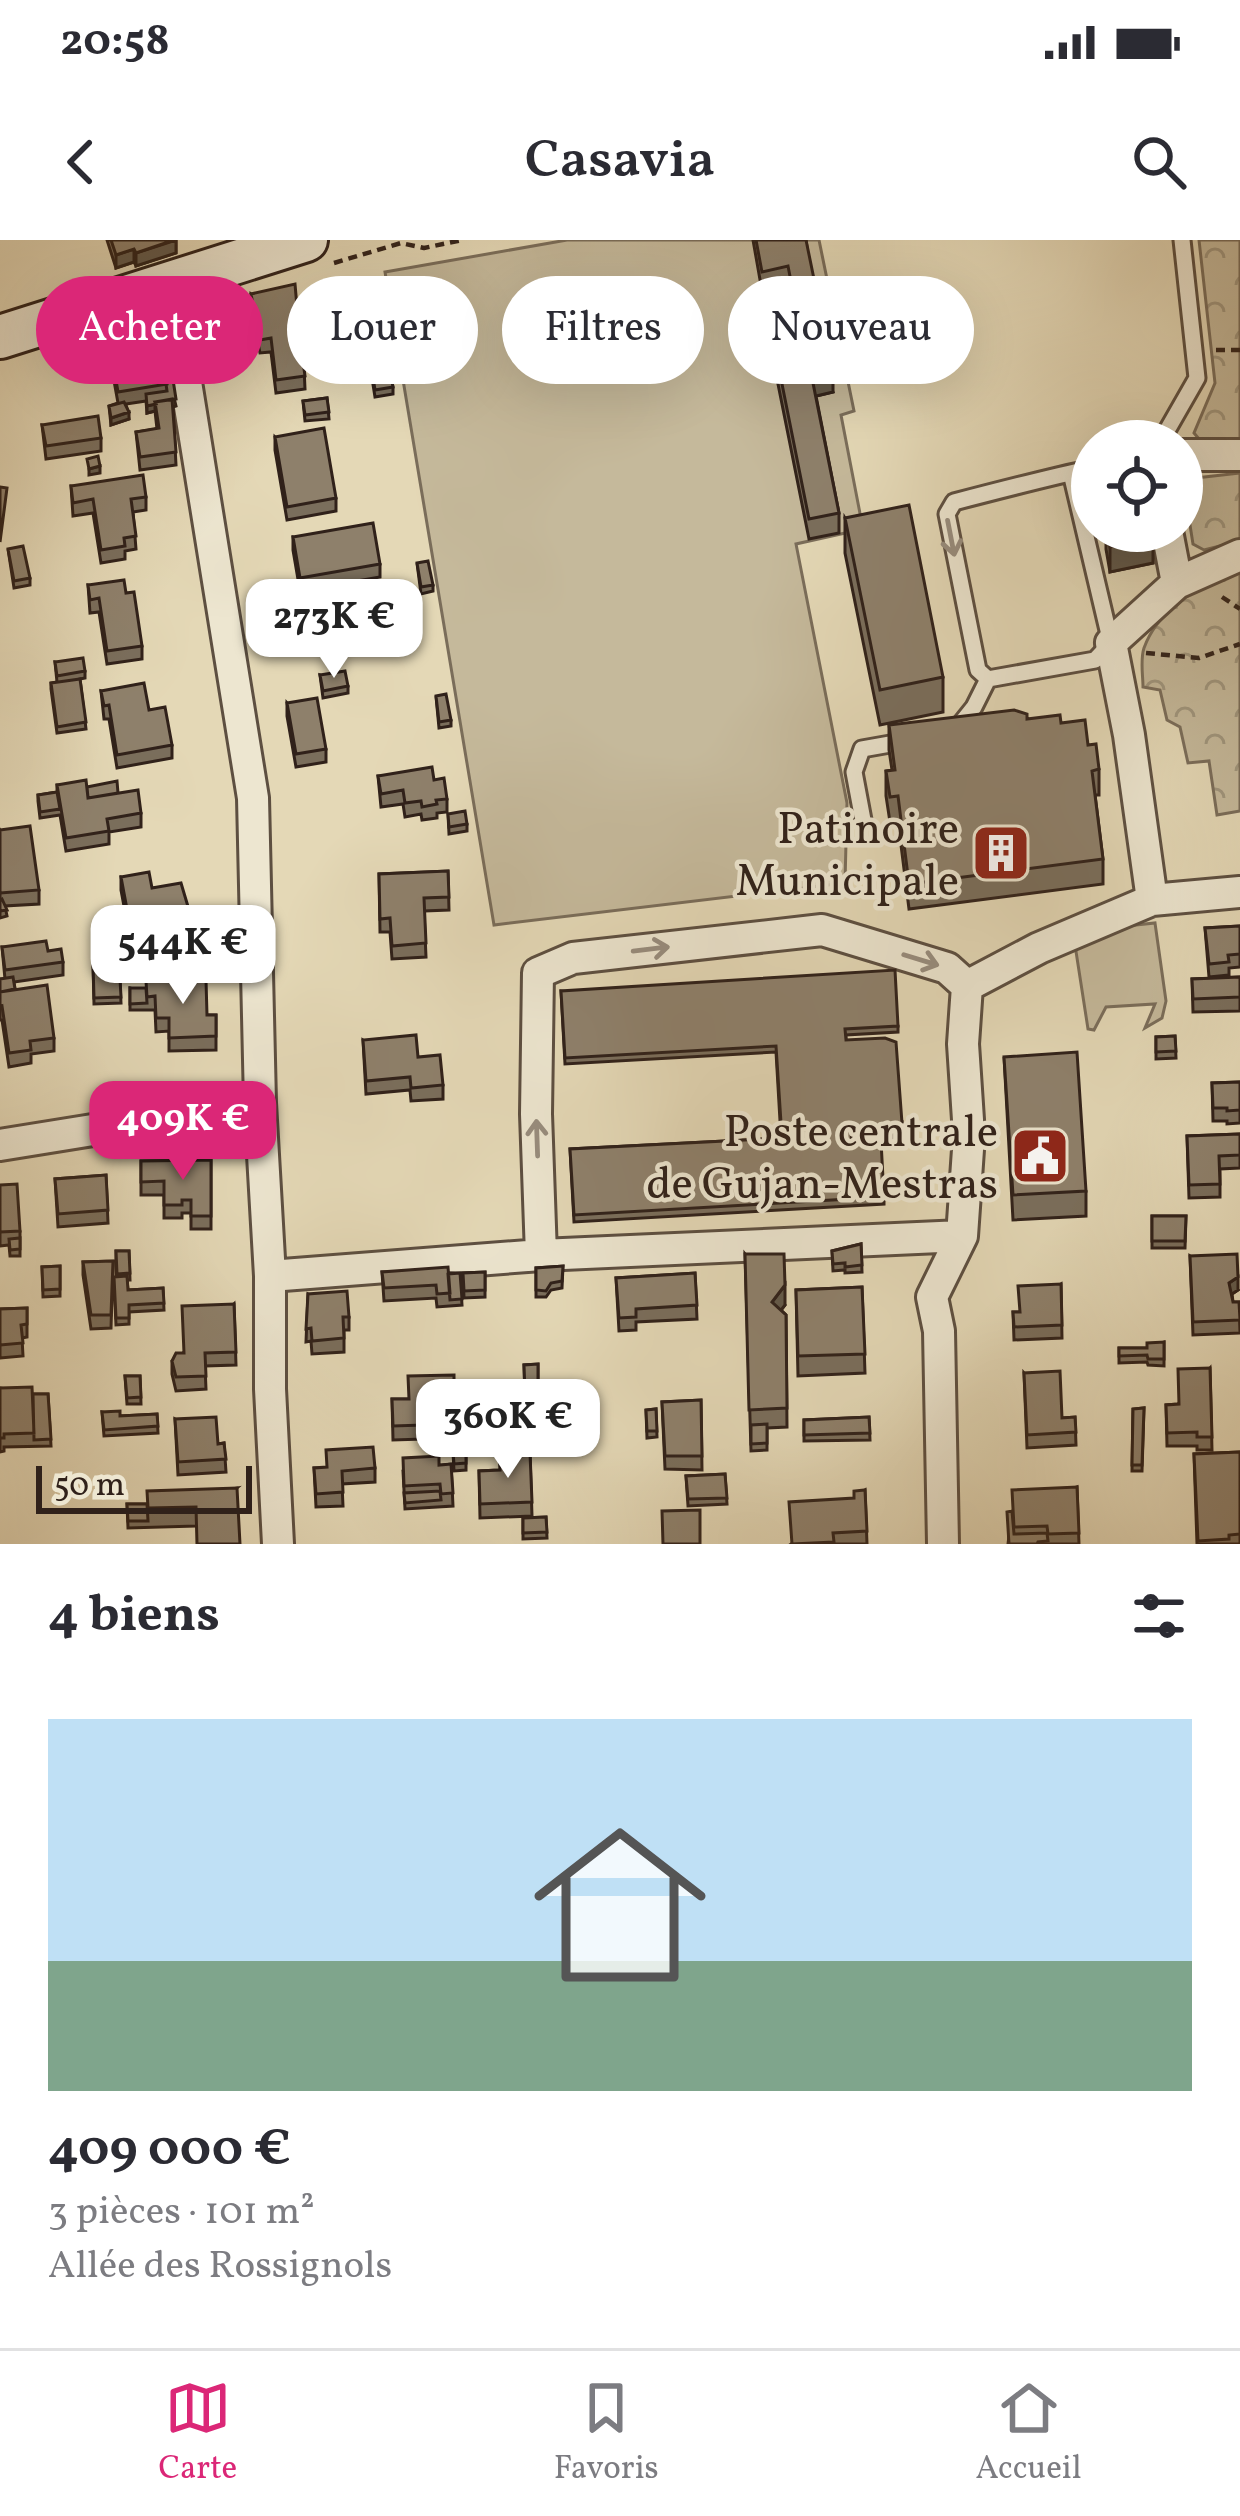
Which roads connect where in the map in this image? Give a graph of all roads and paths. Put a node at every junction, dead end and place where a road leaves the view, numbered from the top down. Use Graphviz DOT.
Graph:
graph roads {
  1 [pos="306,240"];
  2 [pos="1182,240"];
  3 [pos="197,276"];
  4 [pos="36,326"];
  5 [pos="0,337"];
  6 [pos="186,384"];
  7 [pos="1173,420"];
  8 [pos="1203,455"];
  9 [pos="1240,455"];
  10 [pos="1071,473"];
  11 [pos="1090,552"];
  12 [pos="1171,552"];
  13 [pos="1240,555"];
  14 [pos="1177,583"];
  15 [pos="1111,643"];
  16 [pos="1240,644"];
  17 [pos="988,679"];
  18 [pos="863,820"];
  19 [pos="1240,892"];
  20 [pos="1151,900"];
  21 [pos="967,986"];
  22 [pos="260,1103"];
  23 [pos="0,1145"];
  24 [pos="962,1236"];
  25 [pos="541,1255"];
  26 [pos="270,1276"];
  27 [pos="278,1544"];
  28 [pos="943,1544"];
  1 -- 3 [label="street"];
  2 -- 7 [label="lane"];
  4 -- 5 [label="street"];
  6 -- 22 [label="street"];
  8 -- 9 [label="street"];
  10 -- 17 [label="lane, one-way"];
  11 -- 15 [label="lane"];
  12 -- 14 [label="street"];
  13 -- 14 [label="street"];
  14 -- 15 [label="street"];
  15 -- 16 [label="path"];
  15 -- 17 [label="lane"];
  15 -- 20 [label="street"];
  17 -- 18 [label="lane"];
  19 -- 20 [label="street"];
  20 -- 21 [label="street"];
  21 -- 24 [label="street"];
  25 -- 21 [label="street, one-way"];
  22 -- 23 [label="street"];
  22 -- 26 [label="street"];
  24 -- 25 [label="street"];
  24 -- 28 [label="street"];
  25 -- 26 [label="street"];
  26 -- 27 [label="street"];
}
